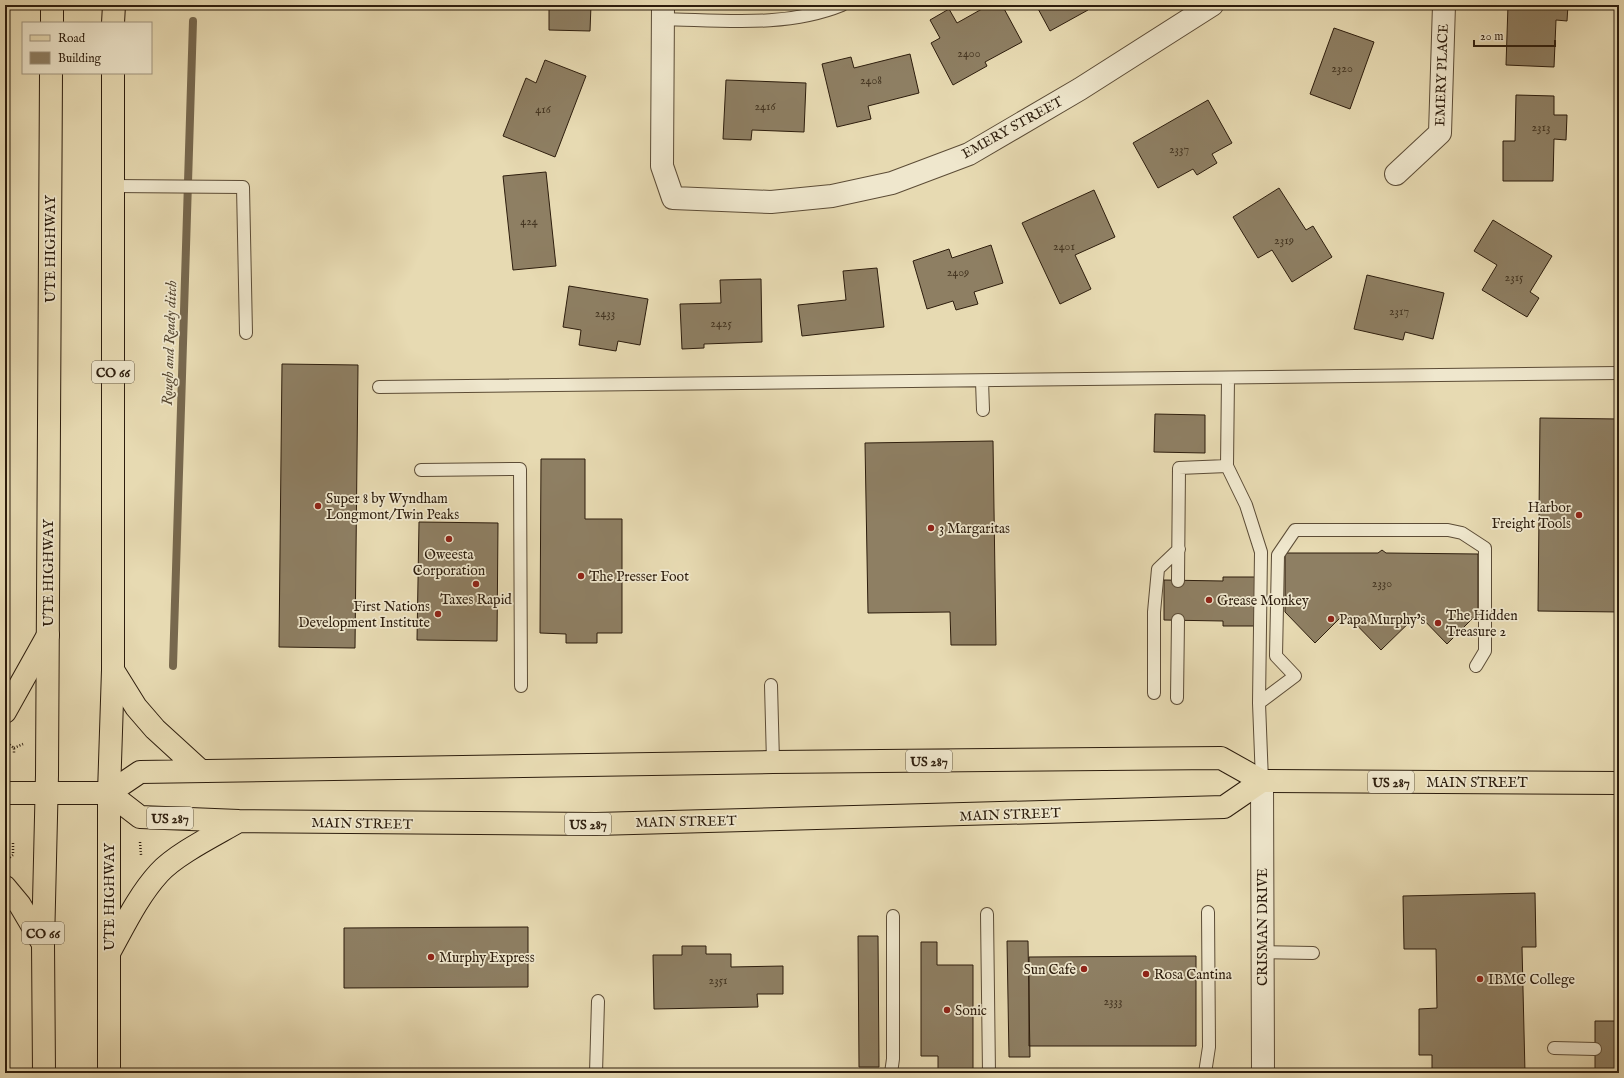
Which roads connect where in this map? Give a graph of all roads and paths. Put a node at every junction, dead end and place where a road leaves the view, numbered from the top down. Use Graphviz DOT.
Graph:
graph roads {
  1 [pos="52,5"];
  2 [pos="114,5"];
  3 [pos="842,5"];
  4 [pos="1212,5"];
  5 [pos="1444,5"];
  6 [pos="662,12"];
  7 [pos="52,22"];
  8 [pos="113,22"];
  9 [pos="51,74"];
  10 [pos="113,74"];
  11 [pos="1396,174"];
  12 [pos="113,186"];
  13 [pos="246,334"];
  14 [pos="1619,373"];
  15 [pos="1228,378"];
  16 [pos="982,381"];
  17 [pos="379,387"];
  18 [pos="983,410"];
  19 [pos="1227,466"];
  20 [pos="421,470"];
  21 [pos="1179,549"];
  22 [pos="1178,581"];
  23 [pos="1178,620"];
  24 [pos="48,635"];
  25 [pos="1476,666"];
  26 [pos="113,670"];
  27 [pos="771,685"];
  28 [pos="521,686"];
  29 [pos="1154,693"];
  30 [pos="1177,698"];
  31 [pos="1259,703"];
  32 [pos="5,712"];
  33 [pos="5,741"];
  34 [pos="26,743"];
  35 [pos="14,748"];
  36 [pos="14,754"];
  37 [pos="773,762"];
  38 [pos="201,772"];
  39 [pos="1262,781"];
  40 [pos="1619,783"];
  41 [pos="5,793"];
  42 [pos="46,793"];
  43 [pos="109,793"];
  44 [pos="239,821"];
  45 [pos="13,841"];
  46 [pos="5,862"];
  47 [pos="5,887"];
  48 [pos="1208,912"];
  49 [pos="987,914"];
  50 [pos="893,916"];
  51 [pos="43,944"];
  52 [pos="1263,952"];
  53 [pos="109,953"];
  54 [pos="1313,953"];
  55 [pos="598,1001"];
  56 [pos="1554,1048"];
  57 [pos="1595,1049"];
  58 [pos="44,1073"];
  59 [pos="109,1073"];
  60 [pos="596,1073"];
  61 [pos="891,1073"];
  62 [pos="990,1073"];
  63 [pos="1206,1073"];
  64 [pos="1263,1073"];
  1 -- 7 [label="main road"];
  2 -- 8 [label="main road"];
  3 -- 6 [label="lane"];
  4 -- 6 [label="street, EMERY STREET"];
  5 -- 11 [label="street, EMERY PLACE"];
  9 -- 24 [label="main road, UTE HIGHWAY / CO 66"];
  10 -- 12 [label="main road, UTE HIGHWAY / CO 66"];
  12 -- 13 [label="lane"];
  12 -- 26 [label="main road, UTE HIGHWAY / CO 66"];
  14 -- 15 [label="lane"];
  15 -- 16 [label="lane"];
  15 -- 19 [label="lane"];
  16 -- 17 [label="lane"];
  16 -- 18 [label="lane"];
  19 -- 21 [label="lane"];
  19 -- 31 [label="lane"];
  20 -- 28 [label="lane"];
  21 -- 22 [label="lane"];
  21 -- 29 [label="lane"];
  23 -- 30 [label="lane"];
  24 -- 32 [label="main road"];
  24 -- 42 [label="main road, UTE HIGHWAY / CO 66"];
  25 -- 31 [label="lane"];
  26 -- 38 [label="main road"];
  26 -- 43 [label="main road, UTE HIGHWAY / CO 66"];
  27 -- 37 [label="lane"];
  31 -- 39 [label="lane"];
  33 -- 35 [label="path"];
  34 -- 35 [label="path"];
  35 -- 36 [label="path"];
  37 -- 38 [label="main road, MAIN STREET / US 287"];
  37 -- 39 [label="main road, MAIN STREET / US 287"];
  38 -- 43 [label="main road, MAIN STREET / US 287"];
  39 -- 40 [label="main road, MAIN STREET / US 287"];
  39 -- 44 [label="main road, MAIN STREET / US 287"];
  39 -- 52 [label="street, CRISMAN DRIVE"];
  41 -- 42 [label="main road"];
  42 -- 43 [label="main road"];
  42 -- 51 [label="main road, UTE HIGHWAY / CO 66"];
  43 -- 44 [label="main road, MAIN STREET / US 287"];
  43 -- 53 [label="main road, UTE HIGHWAY / CO 66"];
  44 -- 53 [label="main road"];
  45 -- 46 [label="path"];
  47 -- 51 [label="main road"];
  48 -- 63 [label="lane"];
  49 -- 62 [label="lane"];
  50 -- 61 [label="lane"];
  51 -- 58 [label="main road, UTE HIGHWAY / CO 66"];
  52 -- 54 [label="lane"];
  52 -- 64 [label="street, CRISMAN DRIVE"];
  53 -- 59 [label="main road, UTE HIGHWAY / CO 66"];
  55 -- 60 [label="lane"];
  56 -- 57 [label="lane"];
}
